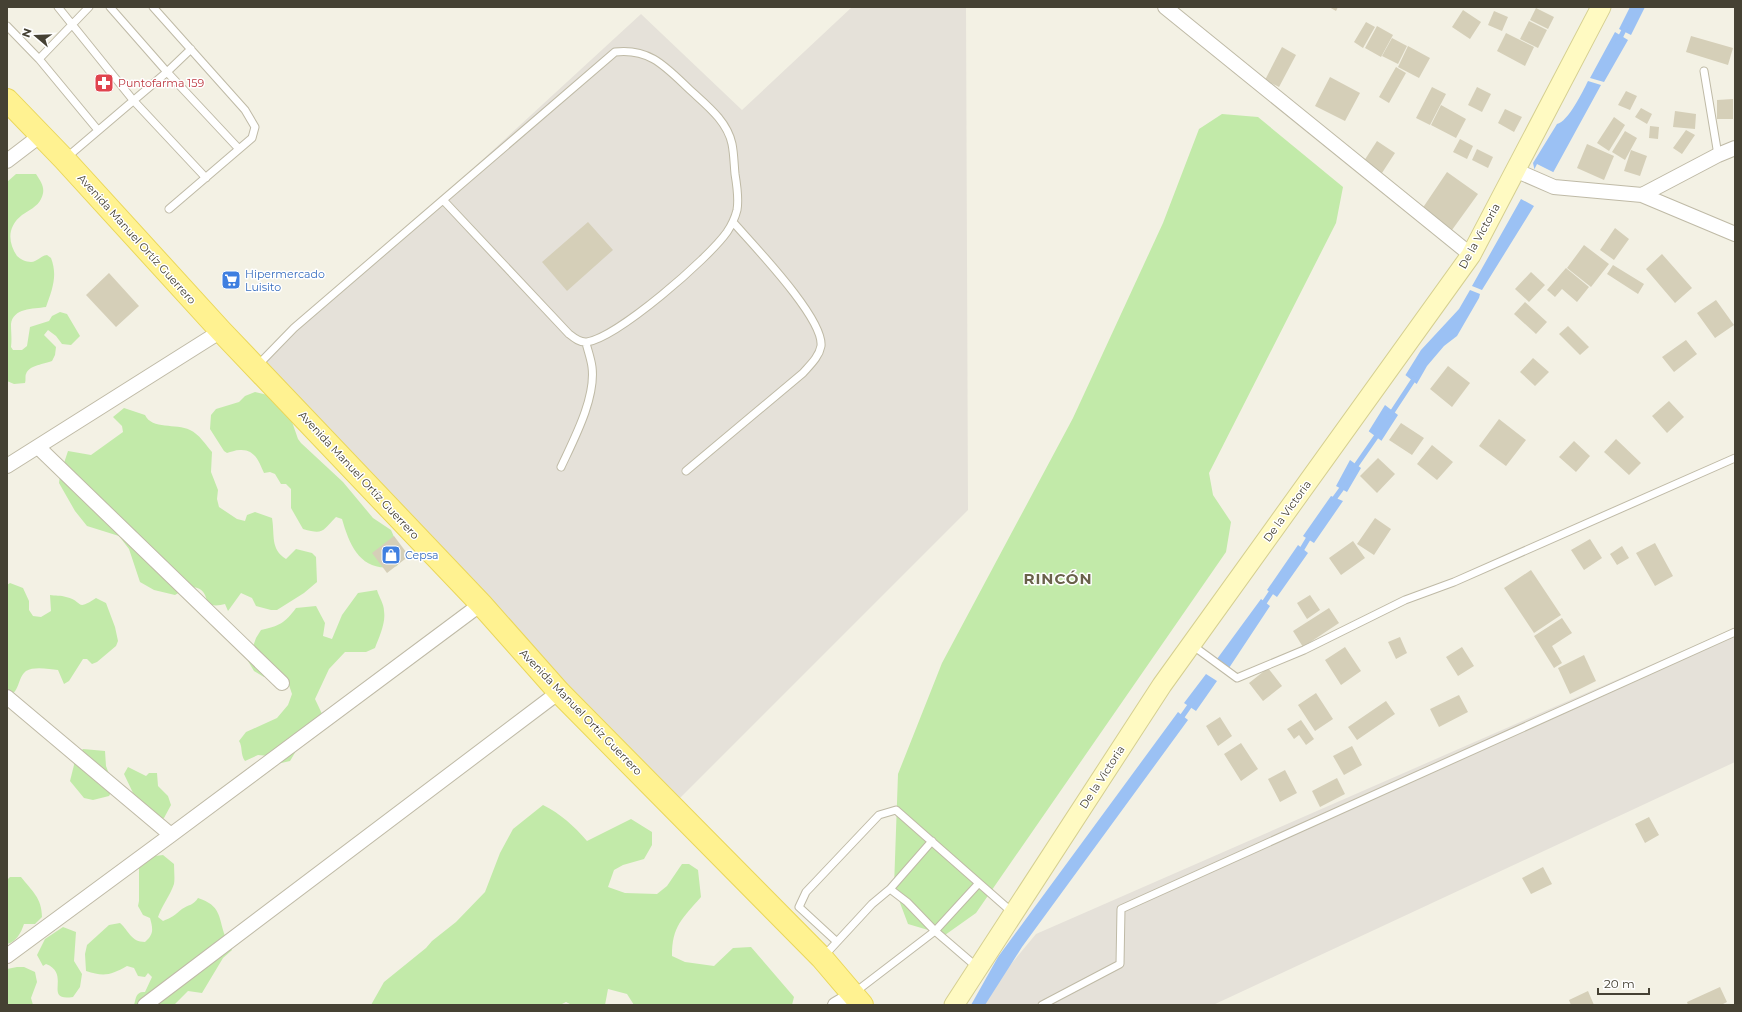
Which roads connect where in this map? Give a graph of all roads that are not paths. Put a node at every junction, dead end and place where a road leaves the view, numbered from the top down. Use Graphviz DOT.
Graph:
graph roads {
  1 [pos="58,7"];
  2 [pos="88,7"];
  3 [pos="110,7"];
  4 [pos="153,7"];
  5 [pos="1165,7"];
  6 [pos="1601,7"];
  7 [pos="72,23"];
  8 [pos="7,26"];
  9 [pos="191,49"];
  10 [pos="38,59"];
  11 [pos="1704,71"];
  12 [pos="167,72"];
  13 [pos="7,100"];
  14 [pos="133,100"];
  15 [pos="97,130"];
  16 [pos="41,135"];
  17 [pos="1735,148"];
  18 [pos="240,149"];
  19 [pos="1718,155"];
  20 [pos="64,159"];
  21 [pos="7,161"];
  22 [pos="1515,170"];
  23 [pos="206,178"];
  24 [pos="1642,195"];
  25 [pos="444,201"];
  26 [pos="169,209"];
  27 [pos="733,222"];
  28 [pos="1735,234"];
  29 [pos="1471,255"];
  30 [pos="221,331"];
  31 [pos="586,343"];
  32 [pos="257,367"];
  33 [pos="38,447"];
  34 [pos="1735,458"];
  35 [pos="7,466"];
  36 [pos="560,467"];
  37 [pos="686,471"];
  38 [pos="481,604"];
  39 [pos="1735,632"];
  40 [pos="1192,645"];
  41 [pos="282,683"];
  42 [pos="559,692"];
  43 [pos="7,697"];
  44 [pos="171,835"];
  45 [pos="932,842"];
  46 [pos="979,883"];
  47 [pos="890,889"];
  48 [pos="1014,913"];
  49 [pos="935,931"];
  50 [pos="837,942"];
  51 [pos="7,955"];
  52 [pos="822,958"];
  53 [pos="978,968"];
  54 [pos="850,1002"];
  55 [pos="145,1005"];
  56 [pos="954,1005"];
  57 [pos="1042,1005"];
  1 -- 7 [label="lane"];
  2 -- 7 [label="lane"];
  3 -- 12 [label="lane"];
  4 -- 9 [label="lane"];
  5 -- 29 [label="street"];
  6 -- 22 [label="main road, De la Victoria"];
  7 -- 10 [label="lane"];
  7 -- 14 [label="lane"];
  8 -- 10 [label="lane"];
  9 -- 12 [label="lane"];
  9 -- 18 [label="lane"];
  10 -- 15 [label="lane"];
  11 -- 19 [label="lane"];
  12 -- 14 [label="lane"];
  12 -- 18 [label="lane"];
  13 -- 16 [label="main road, Avenida Manuel Ortíz Guerrero"];
  14 -- 15 [label="lane"];
  14 -- 23 [label="lane"];
  15 -- 20 [label="lane"];
  16 -- 20 [label="main road, Avenida Manuel Ortíz Guerrero"];
  16 -- 21 [label="street"];
  17 -- 19 [label="street"];
  18 -- 23 [label="lane"];
  19 -- 24 [label="street"];
  20 -- 30 [label="main road, Avenida Manuel Ortíz Guerrero"];
  22 -- 24 [label="street"];
  22 -- 29 [label="main road, De la Victoria"];
  23 -- 26 [label="lane"];
  24 -- 28 [label="street"];
  25 -- 27 [label="lane"];
  25 -- 31 [label="lane"];
  25 -- 32 [label="lane"];
  27 -- 31 [label="lane"];
  27 -- 37 [label="lane"];
  29 -- 40 [label="main road, De la Victoria"];
  30 -- 32 [label="main road, Avenida Manuel Ortíz Guerrero"];
  30 -- 33 [label="street"];
  31 -- 36 [label="lane"];
  32 -- 38 [label="main road, Avenida Manuel Ortíz Guerrero"];
  33 -- 35 [label="street"];
  33 -- 41 [label="street"];
  34 -- 40 [label="lane"];
  38 -- 42 [label="main road, Avenida Manuel Ortíz Guerrero"];
  38 -- 44 [label="street"];
  39 -- 57 [label="lane"];
  40 -- 48 [label="main road, De la Victoria"];
  42 -- 52 [label="main road, Avenida Manuel Ortíz Guerrero"];
  42 -- 55 [label="street"];
  43 -- 44 [label="street"];
  44 -- 51 [label="street"];
  45 -- 46 [label="lane"];
  45 -- 47 [label="lane"];
  45 -- 50 [label="lane"];
  46 -- 48 [label="lane"];
  46 -- 49 [label="lane"];
  47 -- 49 [label="lane"];
  47 -- 50 [label="lane"];
  48 -- 53 [label="main road, De la Victoria"];
  49 -- 53 [label="lane"];
  49 -- 54 [label="lane"];
  50 -- 52 [label="lane"];
  52 -- 54 [label="main road, Avenida Manuel Ortíz Guerrero"];
  53 -- 56 [label="main road, De la Victoria"];
}
